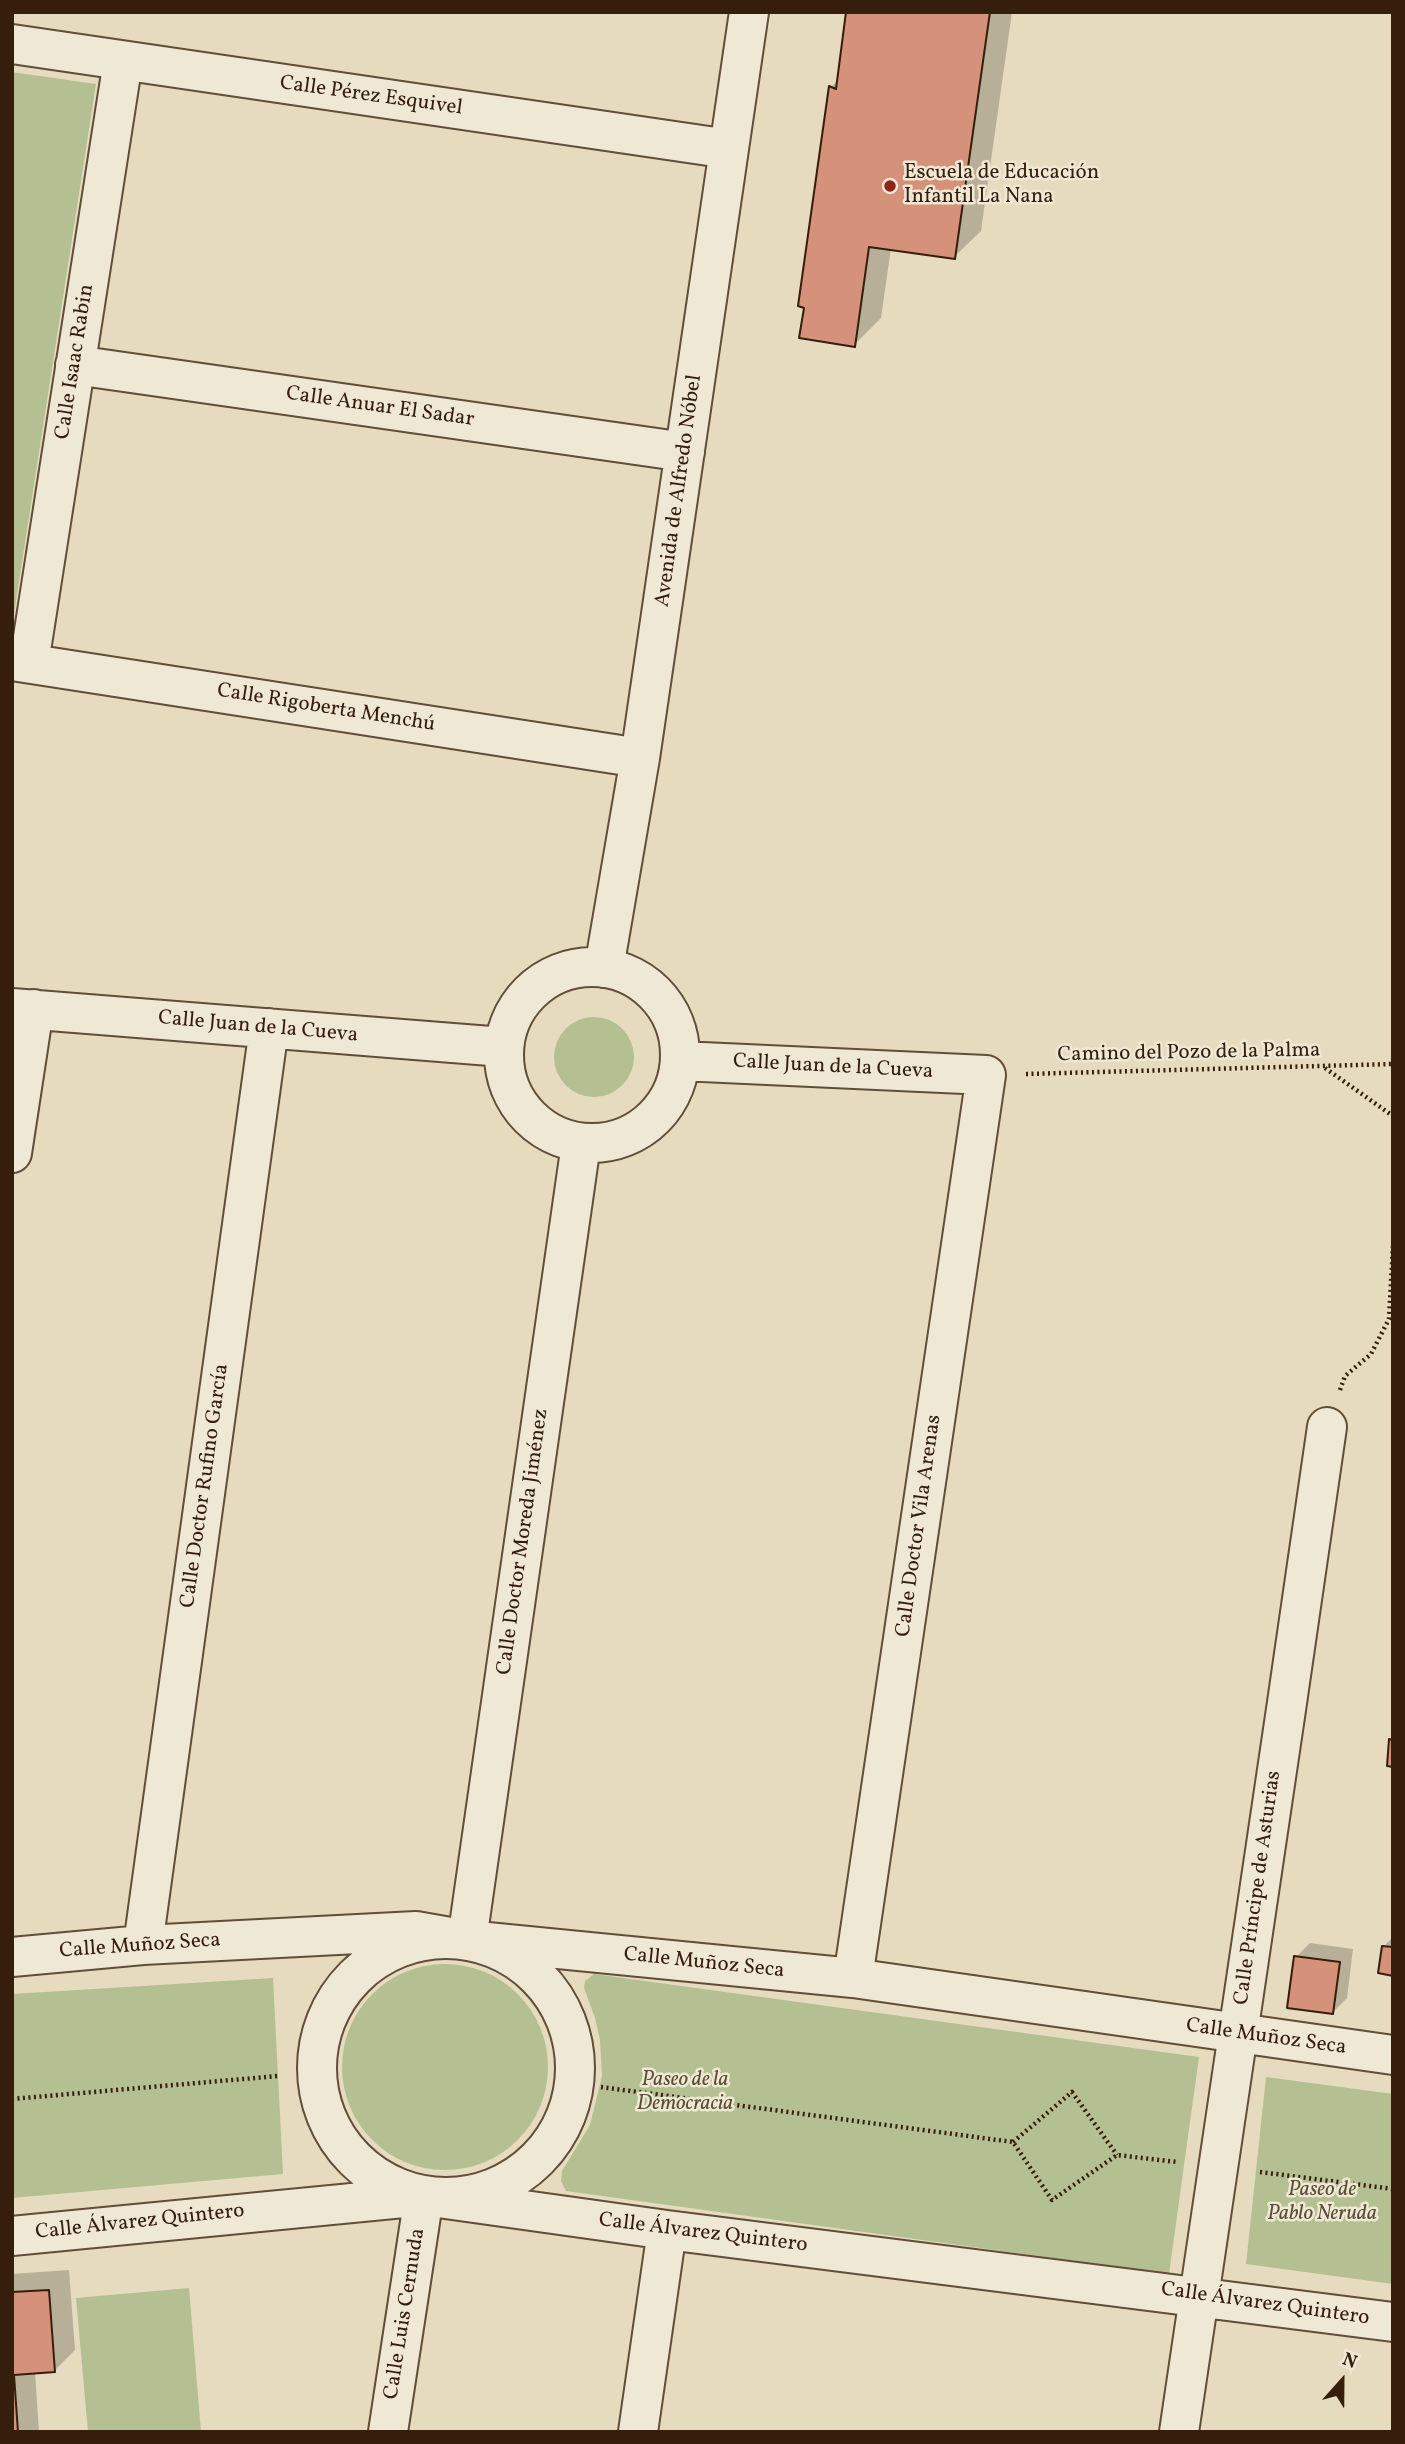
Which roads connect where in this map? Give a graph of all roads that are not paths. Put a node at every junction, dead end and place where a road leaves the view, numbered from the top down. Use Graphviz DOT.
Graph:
graph roads {
  1 [pos="749,12"];
  2 [pos="12,44"];
  3 [pos="123,61"];
  4 [pos="730,149"];
  5 [pos="75,365"];
  6 [pos="685,452"];
  7 [pos="20,662"];
  8 [pos="640,758"];
  9 [pos="604,968"];
  10 [pos="23,1009"];
  11 [pos="268,1028"];
  12 [pos="503,1047"];
  13 [pos="680,1061"];
  14 [pos="986,1075"];
  15 [pos="581,1144"];
  16 [pos="12,1153"];
  17 [pos="1328,1427"];
  18 [pos="467,1940"];
  19 [pos="143,1945"];
  20 [pos="12,1957"];
  21 [pos="853,1978"];
  22 [pos="1237,2034"];
  23 [pos="1393,2055"];
  24 [pos="424,2196"];
  25 [pos="667,2230"];
  26 [pos="12,2236"];
  27 [pos="1201,2297"];
  28 [pos="1393,2322"];
  29 [pos="388,2432"];
  30 [pos="638,2432"];
  31 [pos="1179,2432"];
  1 -- 4 [label="street, Avenida de Alfredo Nóbel"];
  2 -- 3 [label="street, Calle Pérez Esquivel"];
  3 -- 4 [label="street, Calle Pérez Esquivel"];
  3 -- 5 [label="street, Calle Isaac Rabin"];
  4 -- 6 [label="street, Avenida de Alfredo Nóbel"];
  5 -- 6 [label="street, Calle Anuar El Sadar"];
  5 -- 7 [label="street, Calle Isaac Rabin"];
  6 -- 8 [label="street, Avenida de Alfredo Nóbel"];
  7 -- 8 [label="street, Calle Rigoberta Menchú"];
  8 -- 9 [label="street, Avenida de Alfredo Nóbel"];
  9 -- 12 [label="street"];
  9 -- 13 [label="street"];
  10 -- 11 [label="street, Calle Juan de la Cueva"];
  10 -- 16 [label="street"];
  11 -- 12 [label="street, Calle Juan de la Cueva"];
  11 -- 19 [label="street, Calle Doctor Rufino García"];
  12 -- 15 [label="street"];
  13 -- 14 [label="street, Calle Juan de la Cueva"];
  13 -- 15 [label="street"];
  14 -- 21 [label="street, Calle Doctor Vila Arenas"];
  15 -- 18 [label="street, Calle Doctor Moreda Jiménez"];
  17 -- 22 [label="street, Calle Príncipe de Asturias"];
  18 -- 19 [label="street, Calle Muñoz Seca"];
  18 -- 21 [label="street, Calle Muñoz Seca"];
  18 -- 24 [label="street"];
  18 -- 24 [label="street"];
  19 -- 20 [label="street, Calle Muñoz Seca"];
  21 -- 22 [label="street, Calle Muñoz Seca"];
  22 -- 23 [label="street, Calle Muñoz Seca"];
  22 -- 27 [label="street, Calle Príncipe de Asturias"];
  24 -- 25 [label="street, Calle Álvarez Quintero"];
  24 -- 26 [label="street, Calle Álvarez Quintero"];
  24 -- 29 [label="street, Calle Luis Cernuda"];
  25 -- 27 [label="street, Calle Álvarez Quintero"];
  25 -- 30 [label="street"];
  27 -- 28 [label="street, Calle Álvarez Quintero"];
  27 -- 31 [label="street, Calle Príncipe de Asturias"];
}
